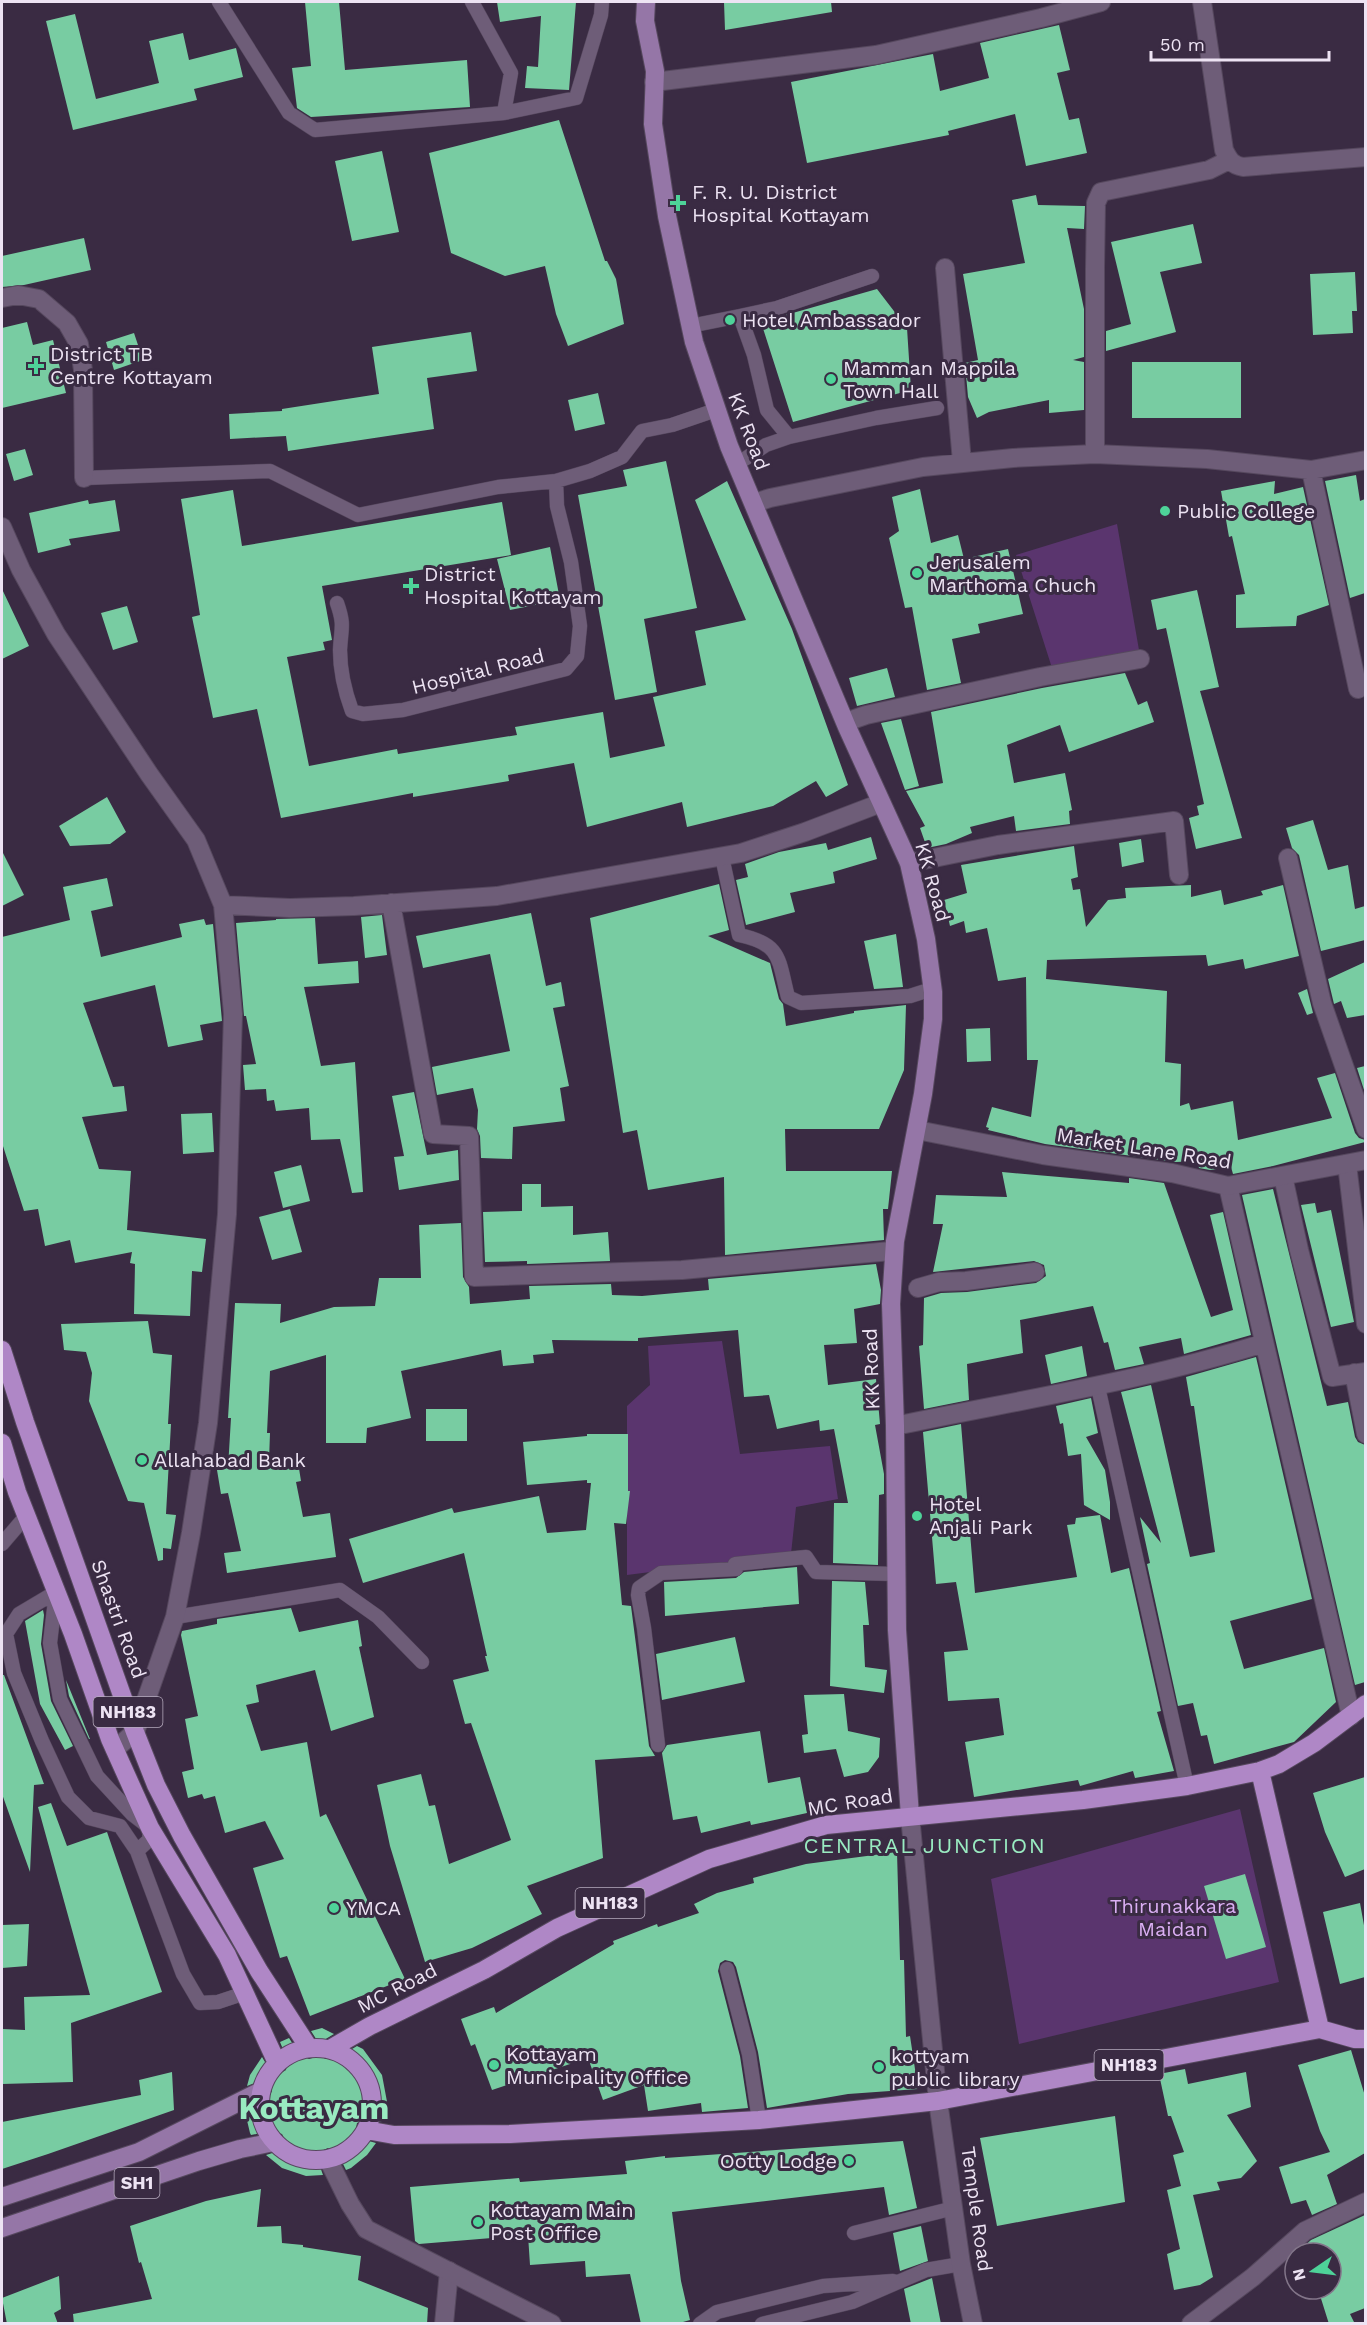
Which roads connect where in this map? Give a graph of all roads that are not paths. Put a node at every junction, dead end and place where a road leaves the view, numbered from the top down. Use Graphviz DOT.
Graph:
graph roads {
  1 [pos="219,2"];
  2 [pos="472,2"];
  3 [pos="602,2"];
  4 [pos="645,2"];
  5 [pos="1101,2"];
  6 [pos="1202,2"];
  7 [pos="654,82"];
  8 [pos="504,113"];
  9 [pos="1365,157"];
  10 [pos="1229,160"];
  11 [pos="945,268"];
  12 [pos="872,276"];
  13 [pos="2,298"];
  14 [pos="740,316"];
  15 [pos="690,326"];
  16 [pos="937,408"];
  17 [pos="716,410"];
  18 [pos="789,437"];
  19 [pos="1095,454"];
  20 [pos="1365,460"];
  21 [pos="962,462"];
  22 [pos="737,464"];
  23 [pos="1311,470"];
  24 [pos="84,478"];
  25 [pos="556,482"];
  26 [pos="754,504"];
  27 [pos="2,527"];
  28 [pos="337,603"];
  29 [pos="1140,658"];
  30 [pos="1358,689"];
  31 [pos="846,722"];
  32 [pos="881,803"];
  33 [pos="722,857"];
  34 [pos="1288,858"];
  35 [pos="909,863"];
  36 [pos="1179,875"];
  37 [pos="390,903"];
  38 [pos="223,905"];
  39 [pos="932,989"];
  40 [pos="1365,1129"];
  41 [pos="917,1130"];
  42 [pos="1365,1160"];
  43 [pos="1347,1164"];
  44 [pos="1283,1176"];
  45 [pos="1228,1186"];
  46 [pos="891,1251"];
  47 [pos="1035,1272"];
  48 [pos="918,1287"];
  49 [pos="1365,1324"];
  50 [pos="1264,1343"];
  51 [pos="2,1350"];
  52 [pos="1360,1373"];
  53 [pos="1098,1387"];
  54 [pos="895,1426"];
  55 [pos="1365,1434"];
  56 [pos="2,1443"];
  57 [pos="26,1516"];
  58 [pos="2,1544"];
  59 [pos="896,1574"];
  60 [pos="56,1592"];
  61 [pos="175,1617"];
  62 [pos="422,1662"];
  63 [pos="1365,1704"];
  64 [pos="1351,1716"];
  65 [pos="135,1732"];
  66 [pos="658,1745"];
  67 [pos="115,1749"];
  68 [pos="1260,1771"];
  69 [pos="1187,1786"];
  70 [pos="910,1816"];
  71 [pos="150,1828"];
  72 [pos="137,1851"];
  73 [pos="727,1969"];
  74 [pos="245,1993"];
  75 [pos="1320,2029"];
  76 [pos="1365,2039"];
  77 [pos="309,2048"];
  78 [pos="330,2049"];
  79 [pos="277,2063"];
  80 [pos="261,2091"];
  81 [pos="938,2101"];
  82 [pos="759,2120"];
  83 [pos="366,2130"];
  84 [pos="274,2142"];
  85 [pos="328,2159"];
  86 [pos="2,2197"];
  87 [pos="1365,2202"];
  88 [pos="954,2208"];
  89 [pos="2,2228"];
  90 [pos="854,2233"];
  91 [pos="961,2264"];
  92 [pos="449,2271"];
  93 [pos="898,2281"];
  94 [pos="444,2324"];
  95 [pos="552,2324"];
  96 [pos="700,2324"];
  97 [pos="762,2324"];
  98 [pos="973,2324"];
  99 [pos="1191,2324"];
  1 -- 8 [label="lane"];
  2 -- 8 [label="lane"];
  3 -- 8 [label="lane"];
  4 -- 7 [label="main road, KK Road"];
  5 -- 7 [label="street"];
  6 -- 10 [label="street"];
  7 -- 15 [label="main road, KK Road"];
  9 -- 10 [label="street"];
  10 -- 19 [label="street"];
  11 -- 21 [label="street"];
  12 -- 14 [label="lane"];
  13 -- 24 [label="street"];
  14 -- 15 [label="lane"];
  14 -- 18 [label="lane"];
  15 -- 17 [label="main road, KK Road"];
  16 -- 18 [label="lane"];
  17 -- 22 [label="main road, KK Road"];
  17 -- 25 [label="lane"];
  18 -- 22 [label="lane"];
  19 -- 21 [label="street"];
  19 -- 23 [label="street"];
  20 -- 23 [label="street"];
  21 -- 26 [label="street"];
  22 -- 26 [label="main road, KK Road"];
  23 -- 30 [label="street"];
  24 -- 25 [label="lane"];
  25 -- 28 [label="lane, Hospital Road"];
  26 -- 31 [label="main road, KK Road"];
  27 -- 38 [label="street"];
  29 -- 31 [label="street"];
  31 -- 32 [label="main road, KK Road"];
  32 -- 33 [label="street"];
  32 -- 35 [label="main road, KK Road"];
  33 -- 37 [label="street"];
  33 -- 39 [label="lane"];
  34 -- 40 [label="street"];
  35 -- 36 [label="street"];
  35 -- 39 [label="main road, KK Road"];
  37 -- 38 [label="street"];
  37 -- 46 [label="street"];
  38 -- 61 [label="street"];
  39 -- 41 [label="main road, KK Road"];
  41 -- 45 [label="street, Market Lane Road"];
  41 -- 54 [label="main road, KK Road"];
  42 -- 43 [label="street, Market Lane Road"];
  43 -- 44 [label="street, Market Lane Road"];
  43 -- 49 [label="street"];
  44 -- 45 [label="street, Market Lane Road"];
  44 -- 52 [label="street"];
  45 -- 50 [label="street"];
  47 -- 48 [label="street"];
  50 -- 53 [label="street"];
  50 -- 64 [label="street"];
  51 -- 65 [label="highway, Shastri Road / NH183"];
  52 -- 55 [label="street"];
  53 -- 54 [label="street"];
  53 -- 69 [label="lane"];
  54 -- 59 [label="main road, KK Road"];
  56 -- 57 [label="highway, NH183"];
  57 -- 58 [label="lane"];
  57 -- 60 [label="highway, NH183"];
  59 -- 66 [label="lane"];
  59 -- 70 [label="main road, KK Road"];
  60 -- 67 [label="highway, NH183"];
  60 -- 71 [label="lane"];
  60 -- 72 [label="lane"];
  61 -- 62 [label="lane"];
  61 -- 65 [label="street"];
  63 -- 64 [label="highway, MC Road / NH183"];
  64 -- 68 [label="highway, MC Road / NH183"];
  65 -- 67 [label="street"];
  65 -- 77 [label="highway, Shastri Road / NH183"];
  67 -- 71 [label="highway, NH183"];
  68 -- 69 [label="highway, MC Road / NH183"];
  68 -- 75 [label="highway"];
  69 -- 70 [label="highway, MC Road / NH183"];
  70 -- 78 [label="highway, MC Road / NH183"];
  70 -- 81 [label="street, Temple Road"];
  71 -- 72 [label="lane"];
  71 -- 74 [label="highway, NH183"];
  72 -- 74 [label="lane"];
  73 -- 82 [label="lane"];
  74 -- 79 [label="highway, NH183"];
  75 -- 76 [label="highway, NH183"];
  75 -- 81 [label="highway, NH183"];
  77 -- 78 [label="highway"];
  77 -- 79 [label="highway"];
  78 -- 83 [label="highway"];
  79 -- 80 [label="highway"];
  80 -- 84 [label="highway"];
  80 -- 86 [label="main road, SH1"];
  81 -- 82 [label="highway, NH183"];
  81 -- 88 [label="street, Temple Road"];
  82 -- 83 [label="highway, NH183"];
  83 -- 85 [label="highway"];
  84 -- 85 [label="highway"];
  84 -- 89 [label="main road, SH1"];
  85 -- 92 [label="street"];
  87 -- 99 [label="street"];
  88 -- 90 [label="lane"];
  88 -- 91 [label="street, Temple Road"];
  91 -- 93 [label="lane"];
  91 -- 98 [label="street, Temple Road"];
  92 -- 94 [label="street"];
  92 -- 95 [label="street"];
  93 -- 96 [label="lane"];
  93 -- 97 [label="lane"];
}
